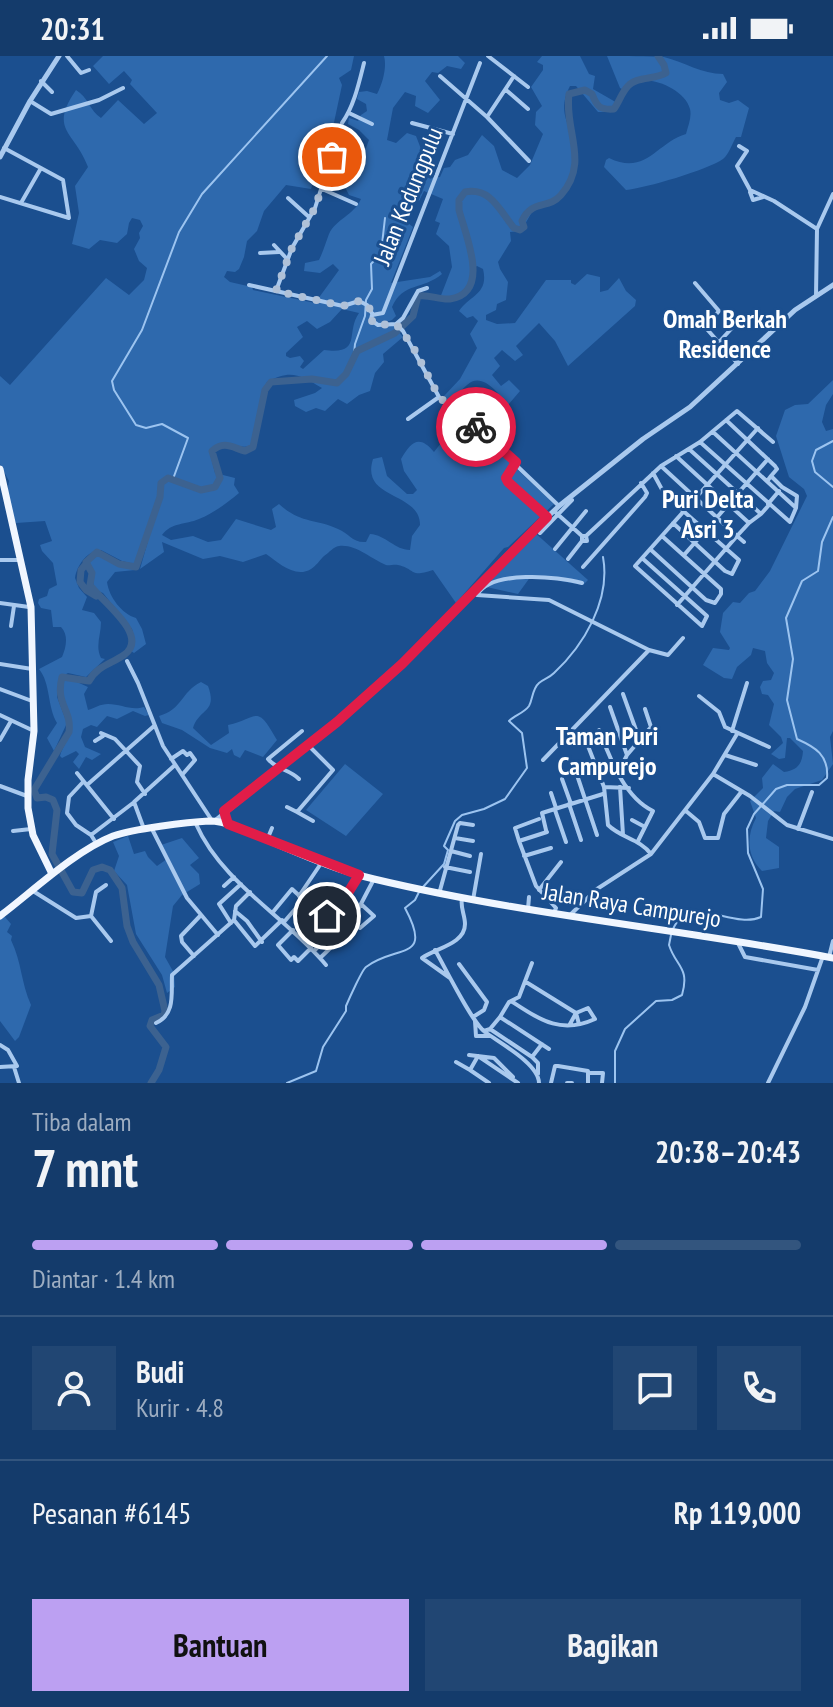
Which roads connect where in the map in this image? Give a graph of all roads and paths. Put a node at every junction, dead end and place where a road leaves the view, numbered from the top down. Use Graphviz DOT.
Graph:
graph roads {
  1 [pos="59,56"];
  2 [pos="67,56"];
  3 [pos="488,56"];
  4 [pos="364,63"];
  5 [pos="480,63"];
  6 [pos="89,70"];
  7 [pos="440,76"];
  8 [pos="514,76"];
  9 [pos="41,81"];
  10 [pos="528,87"];
  11 [pos="123,88"];
  12 [pos="506,90"];
  13 [pos="52,92"];
  14 [pos="466,99"];
  15 [pos="30,101"];
  16 [pos="528,109"];
  17 [pos="349,113"];
  18 [pos="487,117"];
  19 [pos="412,123"];
  20 [pos="372,124"];
  21 [pos="453,134"];
  22 [pos="739,146"];
  23 [pos="4,148"];
  24 [pos="0,157"];
  25 [pos="332,157"];
  26 [pos="529,161"];
  27 [pos="352,163"];
  28 [pos="41,168"];
  29 [pos="322,189"];
  30 [pos="833,194"];
  31 [pos="0,197"];
  32 [pos="288,198"];
  33 [pos="21,203"];
  34 [pos="356,204"];
  35 [pos="309,217"];
  36 [pos="817,229"];
  37 [pos="274,245"];
  38 [pos="279,252"];
  39 [pos="260,253"];
  40 [pos="287,259"];
  41 [pos="695,283"];
  42 [pos="249,285"];
  43 [pos="833,285"];
  44 [pos="427,288"];
  45 [pos="276,291"];
  46 [pos="816,296"];
  47 [pos="373,315"];
  48 [pos="397,325"];
  49 [pos="732,328"];
  50 [pos="720,341"];
  51 [pos="738,364"];
  52 [pos="439,397"];
  53 [pos="408,419"];
  54 [pos="726,420"];
  55 [pos="758,428"];
  56 [pos="713,432"];
  57 [pos="747,441"];
  58 [pos="700,442"];
  59 [pos="773,442"];
  60 [pos="689,449"];
  61 [pos="736,452"];
  62 [pos="676,456"];
  63 [pos="768,459"];
  64 [pos="516,465"];
  65 [pos="724,465"];
  66 [pos="661,466"];
  67 [pos="0,469"];
  68 [pos="757,471"];
  69 [pos="653,473"];
  70 [pos="717,473"];
  71 [pos="770,478"];
  72 [pos="2,481"];
  73 [pos="641,483"];
  74 [pos="707,484"];
  75 [pos="746,484"];
  76 [pos="779,491"];
  77 [pos="738,493"];
  78 [pos="694,498"];
  79 [pos="572,500"];
  80 [pos="729,504"];
  81 [pos="769,505"];
  82 [pos="559,506"];
  83 [pos="795,507"];
  84 [pos="683,510"];
  85 [pos="586,511"];
  86 [pos="556,513"];
  87 [pos="761,514"];
  88 [pos="547,517"];
  89 [pos="717,518"];
  90 [pos="673,523"];
  91 [pos="749,523"];
  92 [pos="572,528"];
  93 [pos="706,530"];
  94 [pos="540,533"];
  95 [pos="662,535"];
  96 [pos="737,536"];
  97 [pos="584,539"];
  98 [pos="744,542"];
  99 [pos="695,543"];
  100 [pos="555,549"];
  101 [pos="650,549"];
  102 [pos="727,549"];
  103 [pos="597,551"];
  104 [pos="684,555"];
  105 [pos="642,558"];
  106 [pos="568,559"];
  107 [pos="0,560"];
  108 [pos="20,560"];
  109 [pos="715,562"];
  110 [pos="583,567"];
  111 [pos="705,574"];
  112 [pos="582,583"];
  113 [pos="693,587"];
  114 [pos="474,594"];
  115 [pos="685,597"];
  116 [pos="0,603"];
  117 [pos="677,605"];
  118 [pos="14,606"];
  119 [pos="31,607"];
  120 [pos="11,626"];
  121 [pos="683,638"];
  122 [pos="649,650"];
  123 [pos="127,661"];
  124 [pos="0,664"];
  125 [pos="34,670"];
  126 [pos="747,683"];
  127 [pos="0,689"];
  128 [pos="623,694"];
  129 [pos="699,696"];
  130 [pos="34,701"];
  131 [pos="610,707"];
  132 [pos="645,709"];
  133 [pos="0,715"];
  134 [pos="11,721"];
  135 [pos="154,726"];
  136 [pos="599,730"];
  137 [pos="34,731"];
  138 [pos="302,731"];
  139 [pos="735,732"];
  140 [pos="0,740"];
  141 [pos="95,741"];
  142 [pos="640,741"];
  143 [pos="308,745"];
  144 [pos="588,746"];
  145 [pos="769,747"];
  146 [pos="126,751"];
  147 [pos="627,755"];
  148 [pos="725,755"];
  149 [pos="171,759"];
  150 [pos="543,760"];
  151 [pos="175,765"];
  152 [pos="756,765"];
  153 [pos="278,769"];
  154 [pos="575,769"];
  155 [pos="77,773"];
  156 [pos="618,773"];
  157 [pos="713,774"];
  158 [pos="182,775"];
  159 [pos="299,779"];
  160 [pos="562,779"];
  161 [pos="85,784"];
  162 [pos="0,786"];
  163 [pos="604,787"];
  164 [pos="620,787"];
  165 [pos="629,788"];
  166 [pos="742,791"];
  167 [pos="812,792"];
  168 [pos="551,793"];
  169 [pos="145,794"];
  170 [pos="603,794"];
  171 [pos="27,796"];
  172 [pos="585,799"];
  173 [pos="134,802"];
  174 [pos="570,804"];
  175 [pos="287,807"];
  176 [pos="555,809"];
  177 [pos="224,811"];
  178 [pos="685,811"];
  179 [pos="297,812"];
  180 [pos="114,819"];
  181 [pos="539,819"];
  182 [pos="632,820"];
  183 [pos="213,821"];
  184 [pos="313,821"];
  185 [pos="196,823"];
  186 [pos="228,824"];
  187 [pos="473,825"];
  188 [pos="645,827"];
  189 [pos="272,828"];
  190 [pos="31,829"];
  191 [pos="148,829"];
  192 [pos="798,829"];
  193 [pos="13,831"];
  194 [pos="91,835"];
  195 [pos="597,835"];
  196 [pos="623,835"];
  197 [pos="455,838"];
  198 [pos="833,839"];
  199 [pos="267,840"];
  200 [pos="581,840"];
  201 [pos="473,841"];
  202 [pos="519,841"];
  203 [pos="638,841"];
  204 [pos="566,842"];
  205 [pos="97,845"];
  206 [pos="551,848"];
  207 [pos="451,851"];
  208 [pos="481,854"];
  209 [pos="651,854"];
  210 [pos="470,856"];
  211 [pos="524,856"];
  212 [pos="322,862"];
  213 [pos="561,862"];
  214 [pos="445,867"];
  215 [pos="57,871"];
  216 [pos="470,872"];
  217 [pos="359,875"];
  218 [pos="234,877"];
  219 [pos="374,879"];
  220 [pos="241,884"];
  221 [pos="106,885"];
  222 [pos="224,886"];
  223 [pos="539,890"];
  224 [pos="33,891"];
  225 [pos="250,892"];
  226 [pos="439,894"];
  227 [pos="529,897"];
  228 [pos="462,898"];
  229 [pos="303,899"];
  230 [pos="473,900"];
  231 [pos="342,901"];
  232 [pos="362,905"];
  233 [pos="528,909"];
  234 [pos="235,911"];
  235 [pos="273,912"];
  236 [pos="554,913"];
  237 [pos="201,915"];
  238 [pos="0,916"];
  239 [pos="91,916"];
  240 [pos="327,916"];
  241 [pos="569,916"];
  242 [pos="353,920"];
  243 [pos="283,921"];
  244 [pos="232,922"];
  245 [pos="293,930"];
  246 [pos="218,935"];
  247 [pos="344,935"];
  248 [pos="303,939"];
  249 [pos="111,941"];
  250 [pos="737,941"];
  251 [pos="833,941"];
  252 [pos="262,942"];
  253 [pos="312,949"];
  254 [pos="435,950"];
  255 [pos="194,956"];
  256 [pos="828,957"];
  257 [pos="320,958"];
  258 [pos="532,963"];
  259 [pos="459,964"];
  260 [pos="326,965"];
  261 [pos="818,970"];
  262 [pos="452,980"];
  263 [pos="526,982"];
  264 [pos="511,1001"];
  265 [pos="576,1013"];
  266 [pos="500,1017"];
  267 [pos="474,1019"];
  268 [pos="156,1023"];
  269 [pos="570,1024"];
  270 [pos="579,1024"];
  271 [pos="487,1030"];
  272 [pos="492,1036"];
  273 [pos="506,1042"];
  274 [pos="542,1044"];
  275 [pos="2,1046"];
  276 [pos="549,1049"];
  277 [pos="469,1055"];
  278 [pos="478,1056"];
  279 [pos="532,1057"];
  280 [pos="456,1062"];
  281 [pos="0,1067"];
  282 [pos="14,1067"];
  283 [pos="470,1070"];
  284 [pos="589,1073"];
  285 [pos="545,1077"];
  286 [pos="517,1082"];
  287 [pos="19,1083"];
  288 [pos="489,1083"];
  289 [pos="539,1083"];
  290 [pos="588,1083"];
  291 [pos="602,1083"];
  292 [pos="768,1083"];
  1 -- 9 [label="street"];
  2 -- 6 [label="street"];
  3 -- 8 [label="street"];
  4 -- 17 [label="street"];
  5 -- 14 [label="street, Jalan Kedungpulu"];
  7 -- 14 [label="street"];
  8 -- 10 [label="street"];
  8 -- 12 [label="street"];
  9 -- 13 [label="street"];
  9 -- 15 [label="street"];
  11 -- 15 [label="street"];
  12 -- 16 [label="street"];
  12 -- 18 [label="street"];
  14 -- 18 [label="street"];
  14 -- 21 [label="street, Jalan Kedungpulu"];
  15 -- 23 [label="street"];
  17 -- 20 [label="street"];
  17 -- 25 [label="street"];
  18 -- 26 [label="street"];
  19 -- 21 [label="street"];
  21 -- 47 [label="street, Jalan Kedungpulu"];
  22 -- 36 [label="street"];
  23 -- 24 [label="street"];
  23 -- 28 [label="street"];
  25 -- 27 [label="street"];
  25 -- 29 [label="street"];
  28 -- 33 [label="street"];
  28 -- 33 [label="street"];
  29 -- 34 [label="street"];
  29 -- 35 [label="street"];
  30 -- 36 [label="street"];
  31 -- 33 [label="street"];
  32 -- 35 [label="street"];
  35 -- 40 [label="street"];
  36 -- 46 [label="street"];
  37 -- 38 [label="street"];
  38 -- 39 [label="street"];
  38 -- 40 [label="street"];
  40 -- 45 [label="street"];
  41 -- 50 [label="street"];
  42 -- 45 [label="street"];
  43 -- 46 [label="street"];
  44 -- 48 [label="street"];
  45 -- 47 [label="street"];
  46 -- 51 [label="street"];
  47 -- 48 [label="street"];
  48 -- 52 [label="street"];
  49 -- 50 [label="street"];
  50 -- 51 [label="street"];
  51 -- 82 [label="street"];
  52 -- 53 [label="street"];
  52 -- 64 [label="street"];
  54 -- 55 [label="street"];
  54 -- 56 [label="street"];
  54 -- 57 [label="street"];
  55 -- 57 [label="street"];
  55 -- 59 [label="street"];
  56 -- 58 [label="street"];
  56 -- 61 [label="street"];
  57 -- 61 [label="street"];
  57 -- 63 [label="street"];
  58 -- 60 [label="street"];
  58 -- 65 [label="street"];
  60 -- 62 [label="street"];
  60 -- 70 [label="street"];
  61 -- 65 [label="street"];
  61 -- 68 [label="street"];
  62 -- 66 [label="street"];
  62 -- 74 [label="street"];
  63 -- 68 [label="street"];
  63 -- 71 [label="street"];
  64 -- 82 [label="street"];
  64 -- 88 [label="street"];
  65 -- 70 [label="street"];
  65 -- 75 [label="street"];
  66 -- 69 [label="street"];
  66 -- 78 [label="street"];
  67 -- 72 [label="main road"];
  68 -- 71 [label="street"];
  68 -- 75 [label="street"];
  69 -- 73 [label="street"];
  69 -- 84 [label="street"];
  70 -- 74 [label="street"];
  70 -- 77 [label="street"];
  71 -- 76 [label="street"];
  71 -- 83 [label="street"];
  72 -- 108 [label="main road"];
  73 -- 97 [label="street"];
  73 -- 103 [label="street"];
  74 -- 78 [label="street"];
  74 -- 80 [label="street"];
  75 -- 77 [label="street"];
  75 -- 81 [label="street"];
  76 -- 81 [label="street"];
  76 -- 83 [label="street"];
  77 -- 80 [label="street"];
  77 -- 87 [label="street"];
  78 -- 84 [label="street"];
  78 -- 89 [label="street"];
  79 -- 86 [label="street"];
  80 -- 89 [label="street"];
  80 -- 91 [label="street"];
  81 -- 83 [label="street"];
  81 -- 87 [label="street"];
  82 -- 86 [label="street"];
  84 -- 90 [label="street"];
  84 -- 93 [label="street"];
  85 -- 92 [label="street"];
  86 -- 88 [label="street"];
  86 -- 92 [label="street"];
  86 -- 94 [label="street"];
  87 -- 91 [label="street"];
  88 -- 114 [label="street"];
  89 -- 93 [label="street"];
  89 -- 96 [label="street"];
  90 -- 95 [label="street"];
  90 -- 99 [label="street"];
  91 -- 96 [label="street"];
  92 -- 97 [label="street"];
  92 -- 100 [label="street"];
  93 -- 99 [label="street"];
  93 -- 102 [label="street"];
  95 -- 101 [label="street"];
  95 -- 104 [label="street"];
  96 -- 98 [label="street"];
  96 -- 102 [label="street"];
  97 -- 103 [label="street"];
  97 -- 106 [label="street"];
  99 -- 104 [label="street"];
  99 -- 109 [label="street"];
  101 -- 105 [label="street"];
  101 -- 113 [label="street"];
  102 -- 109 [label="street"];
  102 -- 109 [label="street"];
  103 -- 110 [label="street"];
  104 -- 111 [label="street"];
  105 -- 115 [label="street"];
  105 -- 117 [label="street"];
  107 -- 108 [label="street"];
  108 -- 119 [label="main road"];
  109 -- 111 [label="street"];
  111 -- 113 [label="street"];
  111 -- 113 [label="street"];
  112 -- 114 [label="street"];
  113 -- 115 [label="street"];
  114 -- 122 [label="street"];
  114 -- 143 [label="street"];
  115 -- 117 [label="street"];
  115 -- 117 [label="street"];
  116 -- 118 [label="street"];
  118 -- 119 [label="street"];
  118 -- 120 [label="street"];
  119 -- 125 [label="main road"];
  121 -- 122 [label="street"];
  122 -- 150 [label="street"];
  123 -- 135 [label="street"];
  124 -- 125 [label="street"];
  125 -- 130 [label="main road"];
  126 -- 139 [label="street"];
  127 -- 130 [label="street"];
  128 -- 142 [label="street"];
  129 -- 139 [label="street"];
  130 -- 137 [label="main road"];
  131 -- 147 [label="street"];
  132 -- 142 [label="street"];
  133 -- 134 [label="street"];
  134 -- 137 [label="street"];
  134 -- 140 [label="street"];
  135 -- 146 [label="street"];
  135 -- 149 [label="street"];
  136 -- 156 [label="street"];
  137 -- 171 [label="main road"];
  138 -- 153 [label="street"];
  139 -- 145 [label="street"];
  139 -- 148 [label="street"];
  141 -- 146 [label="street"];
  142 -- 147 [label="street"];
  143 -- 153 [label="street"];
  143 -- 179 [label="street"];
  144 -- 163 [label="street"];
  146 -- 161 [label="street"];
  146 -- 169 [label="street"];
  147 -- 156 [label="street"];
  148 -- 152 [label="street"];
  148 -- 157 [label="street"];
  149 -- 151 [label="street"];
  149 -- 158 [label="street"];
  151 -- 158 [label="street"];
  151 -- 169 [label="street"];
  153 -- 159 [label="street"];
  153 -- 177 [label="street"];
  154 -- 172 [label="street"];
  155 -- 161 [label="street"];
  156 -- 165 [label="street"];
  157 -- 166 [label="street"];
  157 -- 178 [label="street"];
  158 -- 183 [label="street"];
  160 -- 174 [label="street"];
  161 -- 180 [label="street"];
  161 -- 194 [label="street"];
  162 -- 171 [label="street"];
  163 -- 164 [label="street"];
  163 -- 170 [label="street"];
  164 -- 165 [label="street"];
  164 -- 196 [label="street"];
  165 -- 188 [label="street"];
  166 -- 178 [label="street"];
  166 -- 192 [label="street"];
  167 -- 192 [label="street"];
  168 -- 176 [label="street"];
  169 -- 173 [label="street"];
  170 -- 172 [label="street"];
  170 -- 196 [label="street"];
  171 -- 190 [label="main road"];
  172 -- 174 [label="street"];
  172 -- 195 [label="street"];
  173 -- 180 [label="street"];
  173 -- 191 [label="street"];
  174 -- 176 [label="street"];
  174 -- 200 [label="street"];
  175 -- 179 [label="street"];
  176 -- 202 [label="street"];
  176 -- 204 [label="street"];
  177 -- 183 [label="street"];
  177 -- 186 [label="street"];
  178 -- 209 [label="street"];
  179 -- 184 [label="street"];
  180 -- 194 [label="street"];
  181 -- 202 [label="street"];
  182 -- 188 [label="street"];
  183 -- 185 [label="main road, Jalan Raya Campurejo"];
  183 -- 186 [label="main road, Jalan Raya Campurejo"];
  185 -- 191 [label="main road, Jalan Raya Campurejo"];
  185 -- 218 [label="street"];
  186 -- 199 [label="main road, Jalan Raya Campurejo"];
  187 -- 197 [label="street"];
  188 -- 203 [label="street"];
  189 -- 199 [label="street"];
  190 -- 193 [label="street"];
  190 -- 215 [label="main road"];
  191 -- 205 [label="main road, Jalan Raya Campurejo"];
  191 -- 237 [label="street"];
  192 -- 198 [label="street"];
  194 -- 205 [label="street"];
  196 -- 203 [label="street"];
  197 -- 201 [label="street"];
  197 -- 207 [label="street"];
  199 -- 212 [label="main road, Jalan Raya Campurejo"];
  202 -- 211 [label="street"];
  203 -- 209 [label="street"];
  205 -- 215 [label="main road, Jalan Raya Campurejo"];
  206 -- 211 [label="street"];
  207 -- 210 [label="street"];
  207 -- 214 [label="street"];
  208 -- 230 [label="street"];
  209 -- 241 [label="street"];
  211 -- 223 [label="street"];
  212 -- 217 [label="main road, Jalan Raya Campurejo"];
  212 -- 229 [label="street"];
  213 -- 223 [label="street"];
  214 -- 216 [label="street"];
  214 -- 226 [label="street"];
  215 -- 224 [label="main road, Jalan Raya Campurejo"];
  217 -- 219 [label="main road, Jalan Raya Campurejo"];
  217 -- 231 [label="street"];
  218 -- 220 [label="street"];
  218 -- 222 [label="street"];
  219 -- 226 [label="main road, Jalan Raya Campurejo"];
  219 -- 232 [label="street"];
  220 -- 225 [label="street"];
  220 -- 244 [label="street"];
  221 -- 239 [label="street"];
  223 -- 236 [label="street"];
  224 -- 238 [label="main road, Jalan Raya Campurejo"];
  224 -- 239 [label="street"];
  225 -- 234 [label="street"];
  225 -- 235 [label="street"];
  226 -- 228 [label="main road, Jalan Raya Campurejo"];
  227 -- 233 [label="street"];
  228 -- 230 [label="main road, Jalan Raya Campurejo"];
  228 -- 254 [label="street"];
  229 -- 235 [label="street"];
  229 -- 243 [label="street"];
  230 -- 233 [label="main road, Jalan Raya Campurejo"];
  231 -- 240 [label="street"];
  231 -- 242 [label="street"];
  232 -- 242 [label="street"];
  232 -- 242 [label="street"];
  233 -- 236 [label="main road, Jalan Raya Campurejo"];
  234 -- 244 [label="street"];
  234 -- 252 [label="street"];
  235 -- 243 [label="street"];
  236 -- 241 [label="main road, Jalan Raya Campurejo"];
  237 -- 246 [label="street"];
  237 -- 255 [label="street"];
  239 -- 249 [label="street"];
  240 -- 248 [label="street"];
  240 -- 253 [label="street"];
  241 -- 250 [label="main road, Jalan Raya Campurejo"];
  243 -- 245 [label="street"];
  243 -- 252 [label="street"];
  244 -- 246 [label="street"];
  244 -- 252 [label="street"];
  245 -- 248 [label="street"];
  245 -- 253 [label="street"];
  246 -- 255 [label="street"];
  247 -- 257 [label="street"];
  248 -- 253 [label="street"];
  250 -- 256 [label="main road, Jalan Raya Campurejo"];
  250 -- 261 [label="street"];
  251 -- 256 [label="street"];
  253 -- 257 [label="street"];
  254 -- 262 [label="street"];
  254 -- 262 [label="street"];
  255 -- 268 [label="street"];
  256 -- 261 [label="street"];
  257 -- 260 [label="street"];
  258 -- 263 [label="street"];
  259 -- 267 [label="street"];
  261 -- 292 [label="street"];
  262 -- 267 [label="street"];
  263 -- 264 [label="street"];
  263 -- 265 [label="street"];
  264 -- 266 [label="street"];
  264 -- 269 [label="street"];
  265 -- 269 [label="street"];
  265 -- 270 [label="street"];
  265 -- 270 [label="street"];
  266 -- 271 [label="street"];
  266 -- 274 [label="street"];
  267 -- 271 [label="street"];
  267 -- 272 [label="street"];
  269 -- 270 [label="street"];
  271 -- 272 [label="street"];
  271 -- 273 [label="street"];
  272 -- 273 [label="street"];
  273 -- 279 [label="street"];
  273 -- 285 [label="street"];
  274 -- 276 [label="street"];
  274 -- 279 [label="street"];
  275 -- 282 [label="street"];
  277 -- 278 [label="street"];
  278 -- 283 [label="street"];
  278 -- 286 [label="street"];
  279 -- 285 [label="street"];
  280 -- 283 [label="street"];
  281 -- 282 [label="street"];
  282 -- 287 [label="street"];
  283 -- 288 [label="street"];
  284 -- 285 [label="street"];
  284 -- 290 [label="street"];
  284 -- 291 [label="street"];
  285 -- 289 [label="street"];
}
